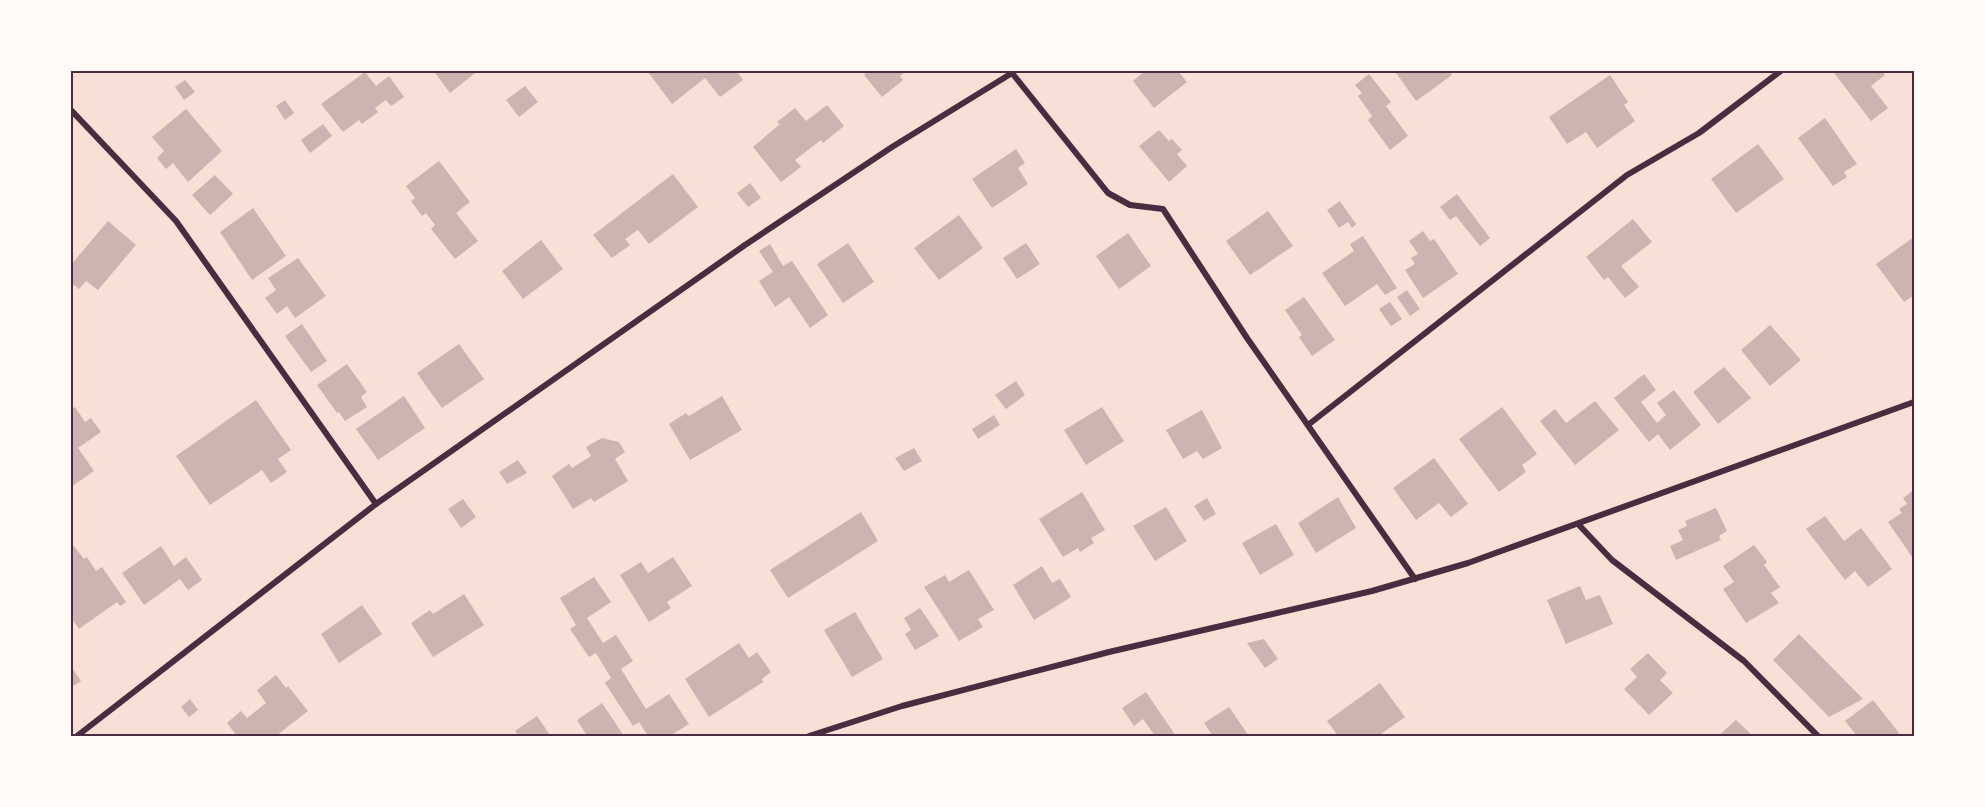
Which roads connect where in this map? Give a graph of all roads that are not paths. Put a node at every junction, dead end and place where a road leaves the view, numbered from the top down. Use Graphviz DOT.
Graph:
graph roads {
  1 [pos="1782,70"];
  2 [pos="1013,72"];
  3 [pos="70,109"];
  4 [pos="1914,402"];
  5 [pos="1308,425"];
  6 [pos="376,504"];
  7 [pos="1579,525"];
  8 [pos="1415,579"];
  9 [pos="77,736"];
  10 [pos="809,736"];
  11 [pos="1818,736"];
  1 -- 5 [label="street"];
  2 -- 5 [label="street"];
  2 -- 6 [label="street"];
  3 -- 6 [label="street"];
  4 -- 7 [label="street"];
  5 -- 8 [label="street"];
  6 -- 9 [label="street"];
  7 -- 8 [label="street"];
  7 -- 11 [label="street"];
  8 -- 10 [label="street"];
}
